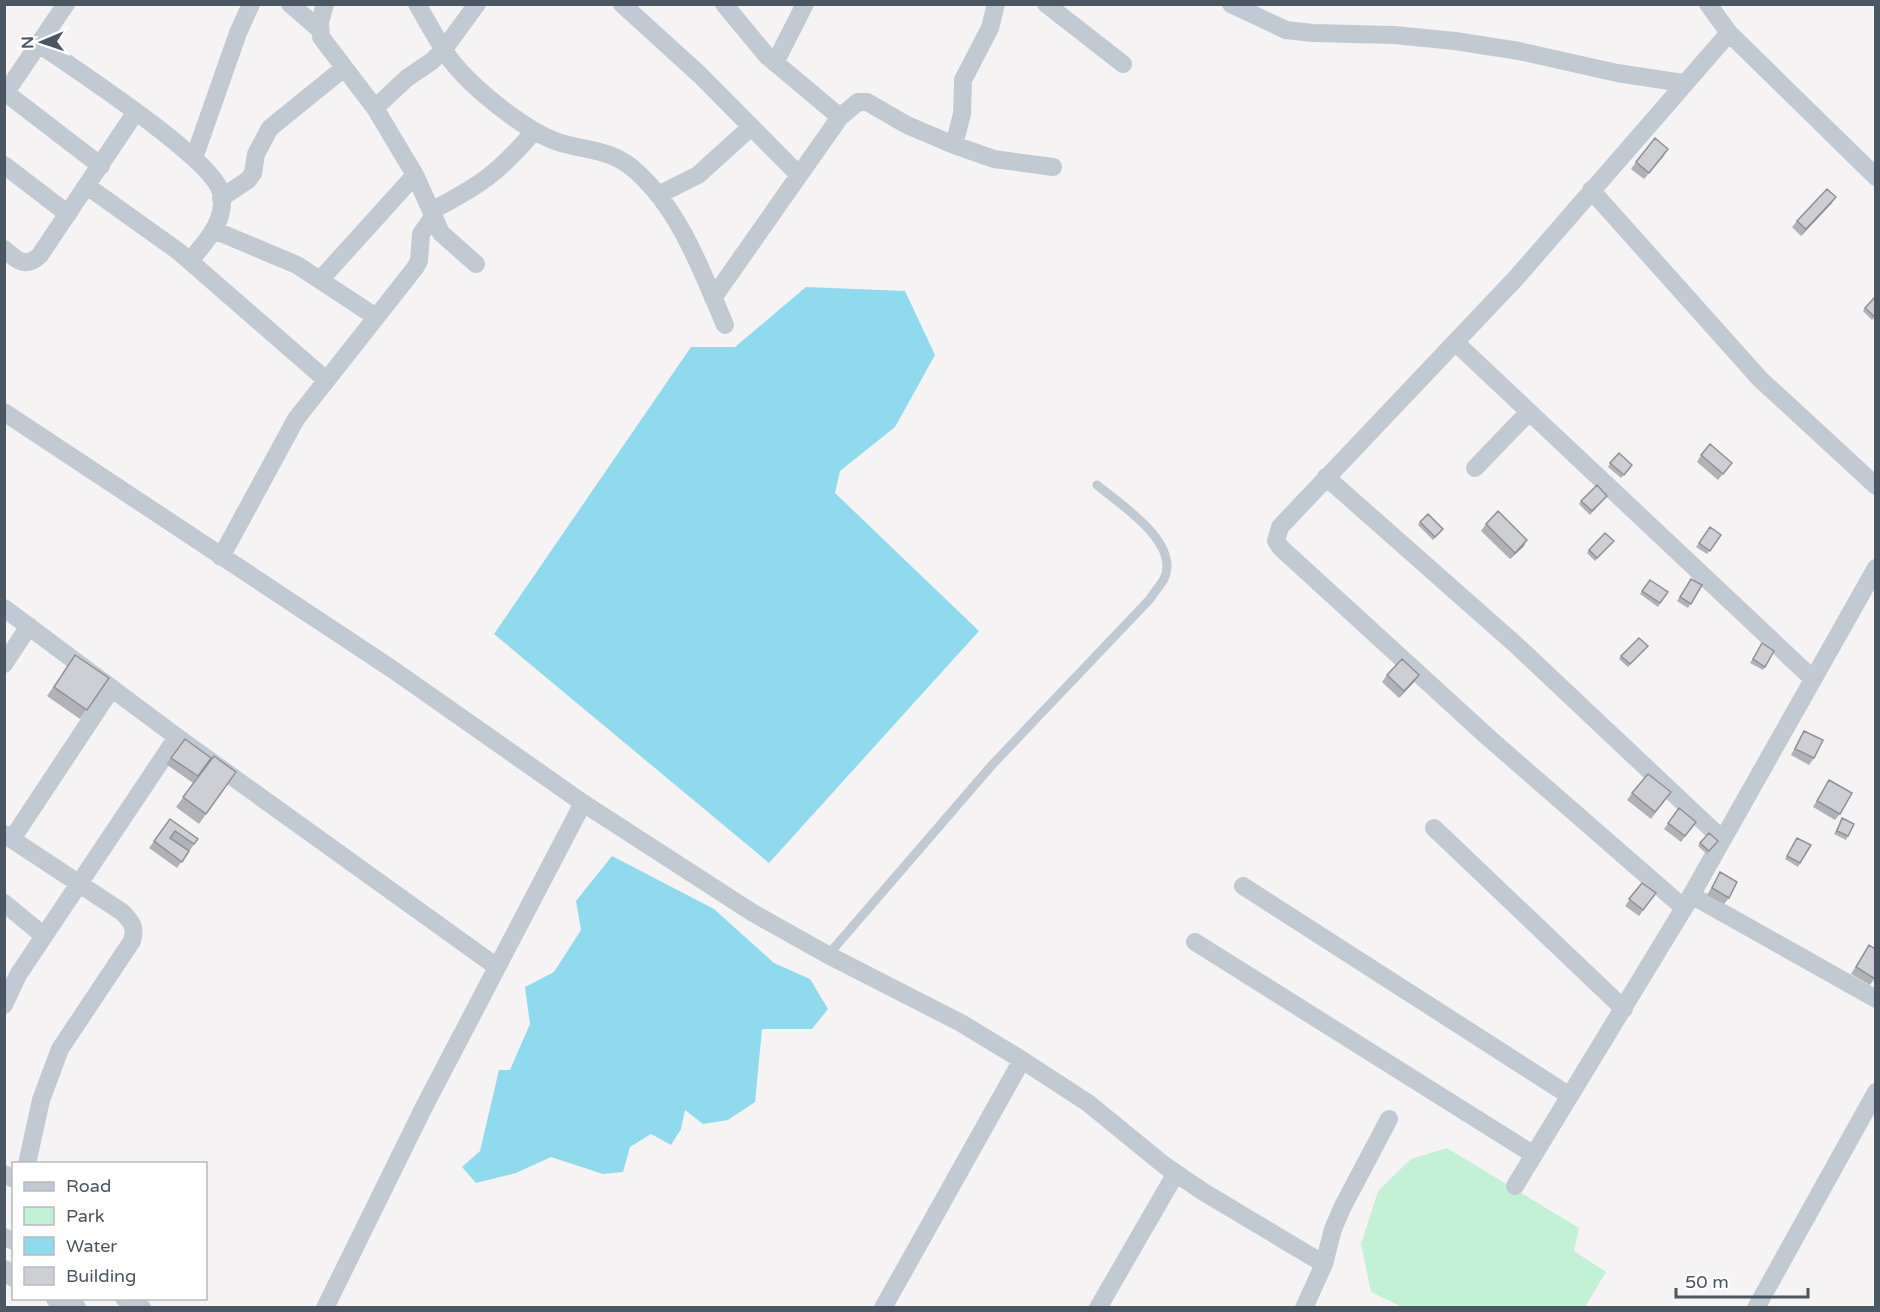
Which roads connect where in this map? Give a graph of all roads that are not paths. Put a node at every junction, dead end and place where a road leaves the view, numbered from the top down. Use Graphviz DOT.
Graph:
graph roads {
  1 [pos="66,4"];
  2 [pos="290,4"];
  3 [pos="325,4"];
  4 [pos="417,4"];
  5 [pos="477,4"];
  6 [pos="622,4"];
  7 [pos="724,4"];
  8 [pos="805,4"];
  9 [pos="996,4"];
  10 [pos="1046,4"];
  11 [pos="1231,4"];
  12 [pos="1708,4"];
  13 [pos="246,7"];
  14 [pos="319,29"];
  15 [pos="1729,33"];
  16 [pos="39,44"];
  17 [pos="444,49"];
  18 [pos="775,63"];
  19 [pos="1123,64"];
  20 [pos="344,68"];
  21 [pos="1683,83"];
  22 [pos="5,94"];
  23 [pos="375,108"];
  24 [pos="135,113"];
  25 [pos="840,117"];
  26 [pos="751,127"];
  27 [pos="534,131"];
  28 [pos="954,145"];
  29 [pos="194,158"];
  30 [pos="4,165"];
  31 [pos="101,166"];
  32 [pos="1053,167"];
  33 [pos="415,174"];
  34 [pos="799,175"];
  35 [pos="1875,177"];
  36 [pos="87,186"];
  37 [pos="1591,190"];
  38 [pos="658,195"];
  39 [pos="221,198"];
  40 [pos="68,214"];
  41 [pos="432,214"];
  42 [pos="214,230"];
  43 [pos="4,249"];
  44 [pos="190,261"];
  45 [pos="476,264"];
  46 [pos="320,280"];
  47 [pos="713,298"];
  48 [pos="376,317"];
  49 [pos="725,325"];
  50 [pos="1456,343"];
  51 [pos="326,379"];
  52 [pos="4,412"];
  53 [pos="1529,412"];
  54 [pos="1475,468"];
  55 [pos="1326,477"];
  56 [pos="1097,485"];
  57 [pos="1875,486"];
  58 [pos="220,557"];
  59 [pos="1875,568"];
  60 [pos="4,608"];
  61 [pos="29,626"];
  62 [pos="4,664"];
  63 [pos="1813,679"];
  64 [pos="112,688"];
  65 [pos="177,737"];
  66 [pos="582,803"];
  67 [pos="1434,828"];
  68 [pos="8,837"];
  69 [pos="1722,839"];
  70 [pos="80,883"];
  71 [pos="1243,886"];
  72 [pos="1688,902"];
  73 [pos="4,903"];
  74 [pos="44,936"];
  75 [pos="1195,942"];
  76 [pos="828,955"];
  77 [pos="497,967"];
  78 [pos="1875,999"];
  79 [pos="4,1005"];
  80 [pos="1624,1009"];
  81 [pos="1022,1060"];
  82 [pos="1875,1092"];
  83 [pos="1570,1096"];
  84 [pos="1389,1119"];
  85 [pos="1534,1155"];
  86 [pos="27,1162"];
  87 [pos="1176,1173"];
  88 [pos="1515,1186"];
  89 [pos="1324,1264"];
  90 [pos="59,1300"];
  91 [pos="126,1300"];
  92 [pos="75,1308"];
  93 [pos="142,1308"];
  94 [pos="325,1308"];
  95 [pos="883,1308"];
  96 [pos="1098,1308"];
  97 [pos="1304,1308"];
  98 [pos="1756,1308"];
  1 -- 16 [label="street"];
  2 -- 14 [label="street"];
  3 -- 14 [label="street"];
  4 -- 17 [label="street"];
  5 -- 17 [label="street"];
  6 -- 26 [label="street"];
  7 -- 18 [label="street"];
  8 -- 18 [label="street"];
  9 -- 28 [label="street"];
  10 -- 19 [label="street"];
  11 -- 21 [label="street"];
  12 -- 15 [label="street"];
  13 -- 29 [label="street"];
  14 -- 20 [label="street"];
  15 -- 21 [label="street"];
  15 -- 35 [label="street"];
  16 -- 22 [label="street"];
  16 -- 24 [label="street"];
  17 -- 23 [label="street"];
  17 -- 27 [label="street"];
  18 -- 25 [label="street"];
  20 -- 23 [label="street"];
  20 -- 39 [label="street"];
  21 -- 37 [label="street"];
  22 -- 31 [label="street"];
  23 -- 33 [label="street"];
  24 -- 29 [label="street"];
  24 -- 31 [label="street"];
  25 -- 28 [label="street"];
  25 -- 34 [label="street"];
  26 -- 34 [label="street"];
  26 -- 38 [label="street"];
  27 -- 38 [label="street"];
  27 -- 41 [label="street"];
  28 -- 32 [label="street"];
  29 -- 39 [label="street"];
  30 -- 40 [label="street"];
  31 -- 36 [label="street"];
  33 -- 41 [label="street"];
  33 -- 46 [label="street"];
  34 -- 47 [label="street"];
  36 -- 40 [label="street"];
  36 -- 44 [label="street"];
  37 -- 50 [label="street"];
  37 -- 57 [label="street"];
  38 -- 47 [label="street"];
  39 -- 42 [label="street"];
  40 -- 43 [label="street"];
  41 -- 45 [label="street"];
  41 -- 48 [label="street"];
  42 -- 44 [label="street"];
  42 -- 46 [label="street"];
  44 -- 51 [label="street"];
  46 -- 48 [label="street"];
  47 -- 49 [label="street"];
  48 -- 51 [label="street"];
  50 -- 53 [label="street"];
  50 -- 55 [label="street"];
  51 -- 58 [label="street"];
  52 -- 58 [label="street"];
  53 -- 54 [label="street"];
  53 -- 63 [label="street"];
  55 -- 69 [label="street"];
  55 -- 72 [label="street"];
  56 -- 76 [label="lane"];
  58 -- 66 [label="street"];
  59 -- 63 [label="street"];
  60 -- 61 [label="street"];
  61 -- 62 [label="street"];
  61 -- 64 [label="street"];
  63 -- 69 [label="street"];
  64 -- 65 [label="street"];
  64 -- 68 [label="street"];
  65 -- 70 [label="street"];
  65 -- 77 [label="street"];
  66 -- 76 [label="street"];
  66 -- 77 [label="street"];
  67 -- 80 [label="street"];
  68 -- 70 [label="street"];
  69 -- 72 [label="street"];
  70 -- 74 [label="street"];
  70 -- 86 [label="street"];
  71 -- 83 [label="street"];
  72 -- 78 [label="street"];
  72 -- 80 [label="street"];
  73 -- 74 [label="street"];
  74 -- 79 [label="street"];
  75 -- 85 [label="street"];
  76 -- 81 [label="street"];
  77 -- 94 [label="street"];
  80 -- 83 [label="street"];
  81 -- 87 [label="street"];
  81 -- 95 [label="street"];
  82 -- 98 [label="street"];
  83 -- 85 [label="street"];
  84 -- 89 [label="street"];
  85 -- 88 [label="street"];
  87 -- 89 [label="street"];
  87 -- 96 [label="street"];
  89 -- 97 [label="street"];
  90 -- 92 [label="street"];
  91 -- 93 [label="street"];
}
